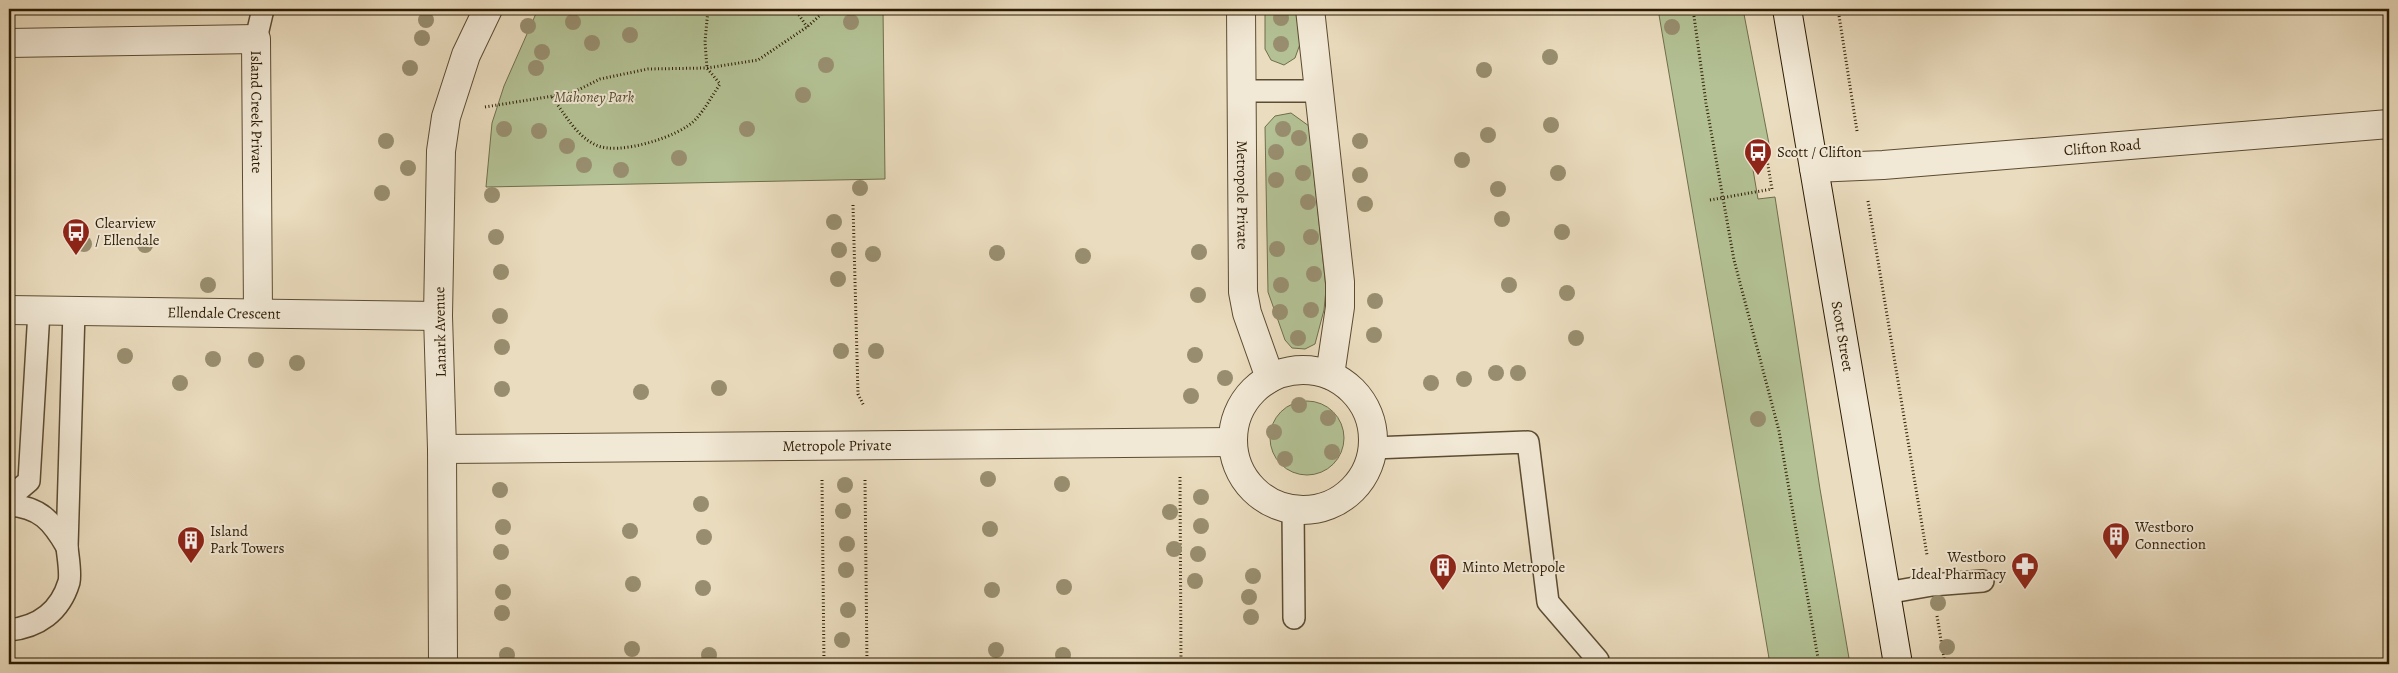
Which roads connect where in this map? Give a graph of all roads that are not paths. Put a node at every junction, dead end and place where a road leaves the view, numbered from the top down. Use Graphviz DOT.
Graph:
graph roads {
  1 [pos="263,9"];
  2 [pos="488,9"];
  3 [pos="1241,9"];
  4 [pos="1310,9"];
  5 [pos="1787,9"];
  6 [pos="256,40"];
  7 [pos="9,43"];
  8 [pos="1242,90"];
  9 [pos="1320,91"];
  10 [pos="2389,124"];
  11 [pos="1814,168"];
  12 [pos="9,310"];
  13 [pos="39,311"];
  14 [pos="74,311"];
  15 [pos="258,313"];
  16 [pos="438,316"];
  17 [pos="1330,375"];
  18 [pos="1270,378"];
  19 [pos="1233,442"];
  20 [pos="1373,448"];
  21 [pos="442,449"];
  22 [pos="9,498"];
  23 [pos="9,504"];
  24 [pos="1293,509"];
  25 [pos="67,547"];
  26 [pos="1983,581"];
  27 [pos="1886,593"];
  28 [pos="1294,618"];
  29 [pos="9,630"];
  30 [pos="1598,660"];
  31 [pos="443,664"];
  32 [pos="1898,664"];
  1 -- 6 [label="lane"];
  2 -- 16 [label="street, Lanark Avenue"];
  3 -- 8 [label="street, Metropole Private"];
  4 -- 9 [label="street"];
  5 -- 11 [label="street, Scott Street"];
  6 -- 7 [label="street, Island Creek Private"];
  6 -- 15 [label="street, Island Creek Private"];
  8 -- 9 [label="lane"];
  8 -- 18 [label="street, Metropole Private"];
  9 -- 17 [label="street"];
  10 -- 11 [label="street, Clifton Road"];
  11 -- 27 [label="street, Scott Street"];
  12 -- 13 [label="street, Ellendale Crescent"];
  13 -- 14 [label="street, Ellendale Crescent"];
  13 -- 22 [label="lane"];
  14 -- 15 [label="street, Ellendale Crescent"];
  14 -- 25 [label="lane"];
  15 -- 16 [label="street, Ellendale Crescent"];
  16 -- 21 [label="street, Lanark Avenue"];
  17 -- 18 [label="street"];
  17 -- 20 [label="street"];
  18 -- 19 [label="street"];
  19 -- 21 [label="street, Metropole Private"];
  19 -- 24 [label="street"];
  20 -- 24 [label="street"];
  20 -- 30 [label="lane"];
  21 -- 31 [label="street, Lanark Avenue"];
  23 -- 25 [label="lane"];
  24 -- 28 [label="lane"];
  25 -- 29 [label="lane"];
  26 -- 27 [label="lane"];
  27 -- 32 [label="street, Scott Street"];
}
